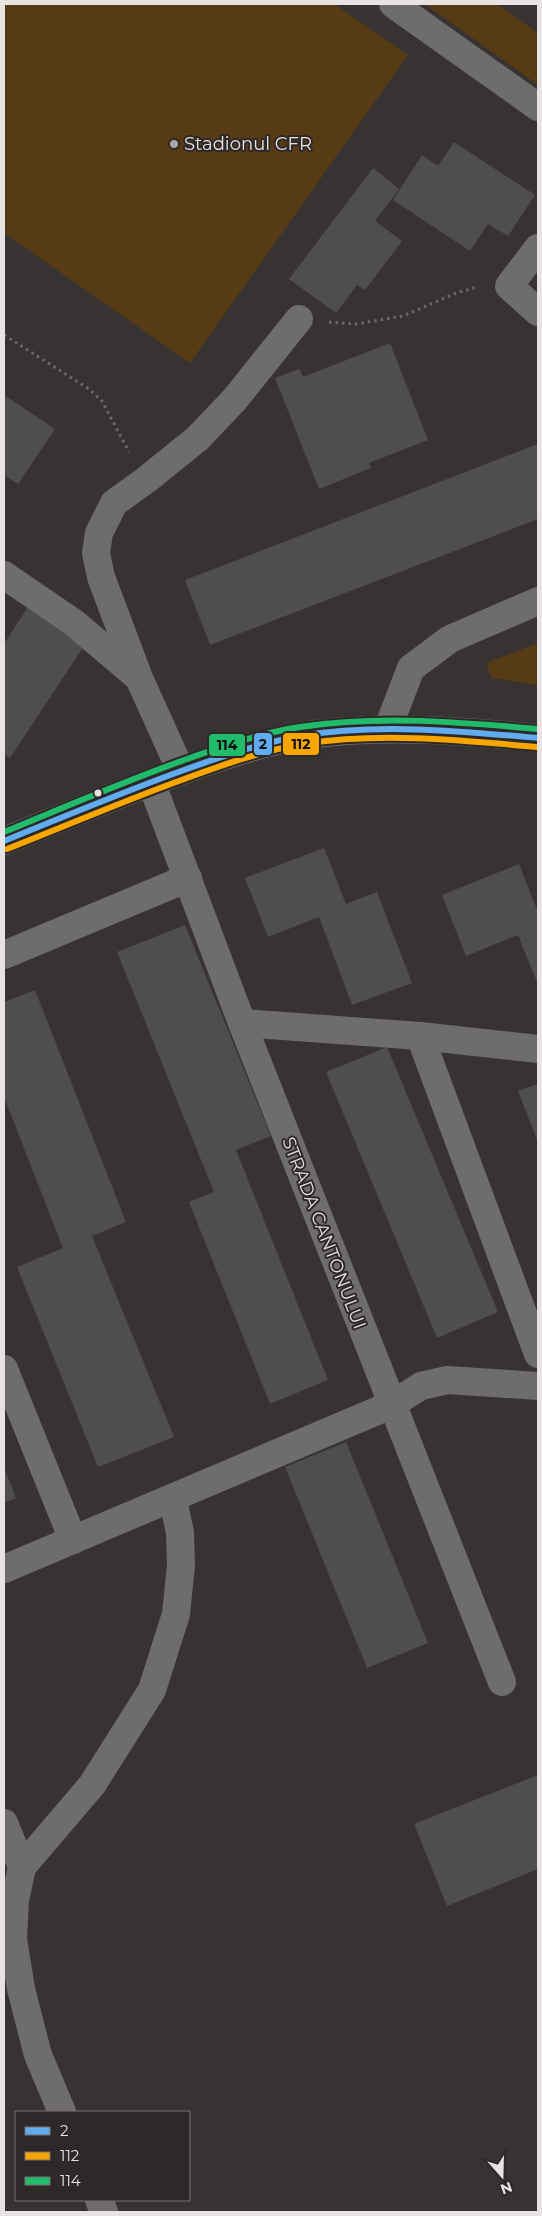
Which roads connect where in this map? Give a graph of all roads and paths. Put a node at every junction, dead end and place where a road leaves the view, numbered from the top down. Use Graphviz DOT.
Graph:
graph roads {
  1 [pos="393,4"];
  2 [pos="538,107"];
  3 [pos="538,248"];
  4 [pos="509,286"];
  5 [pos="538,312"];
  6 [pos="299,319"];
  7 [pos="4,335"];
  8 [pos="146,480"];
  9 [pos="4,575"];
  10 [pos="538,601"];
  11 [pos="139,678"];
  12 [pos="388,728"];
  13 [pos="538,738"];
  14 [pos="181,771"];
  15 [pos="151,782"];
  16 [pos="4,841"];
  17 [pos="188,878"];
  18 [pos="4,955"];
  19 [pos="242,1023"];
  20 [pos="420,1036"];
  21 [pos="538,1049"];
  22 [pos="538,1354"];
  23 [pos="4,1369"];
  24 [pos="538,1386"];
  25 [pos="391,1405"];
  26 [pos="173,1499"];
  27 [pos="73,1540"];
  28 [pos="4,1569"];
  29 [pos="502,1682"];
  30 [pos="4,1823"];
  31 [pos="22,1867"];
  32 [pos="62,2111"];
  1 -- 2 [label="street"];
  3 -- 4 [label="street"];
  4 -- 5 [label="street"];
  4 -- 6 [label="path"];
  6 -- 8 [label="street"];
  7 -- 8 [label="path"];
  8 -- 11 [label="street"];
  9 -- 11 [label="street"];
  10 -- 12 [label="street"];
  11 -- 14 [label="street"];
  12 -- 13 [label="main road"];
  12 -- 14 [label="main road"];
  14 -- 15 [label="main road"];
  15 -- 16 [label="main road"];
  15 -- 17 [label="street, STRADA CANTONULUI"];
  17 -- 18 [label="street"];
  17 -- 19 [label="street, STRADA CANTONULUI"];
  19 -- 20 [label="street"];
  19 -- 25 [label="street, STRADA CANTONULUI"];
  20 -- 21 [label="street"];
  20 -- 22 [label="street"];
  23 -- 27 [label="street"];
  24 -- 25 [label="street"];
  25 -- 26 [label="street"];
  25 -- 29 [label="street, STRADA CANTONULUI"];
  26 -- 27 [label="street"];
  26 -- 31 [label="street"];
  27 -- 28 [label="street"];
  30 -- 31 [label="street"];
  31 -- 32 [label="street"];
}
